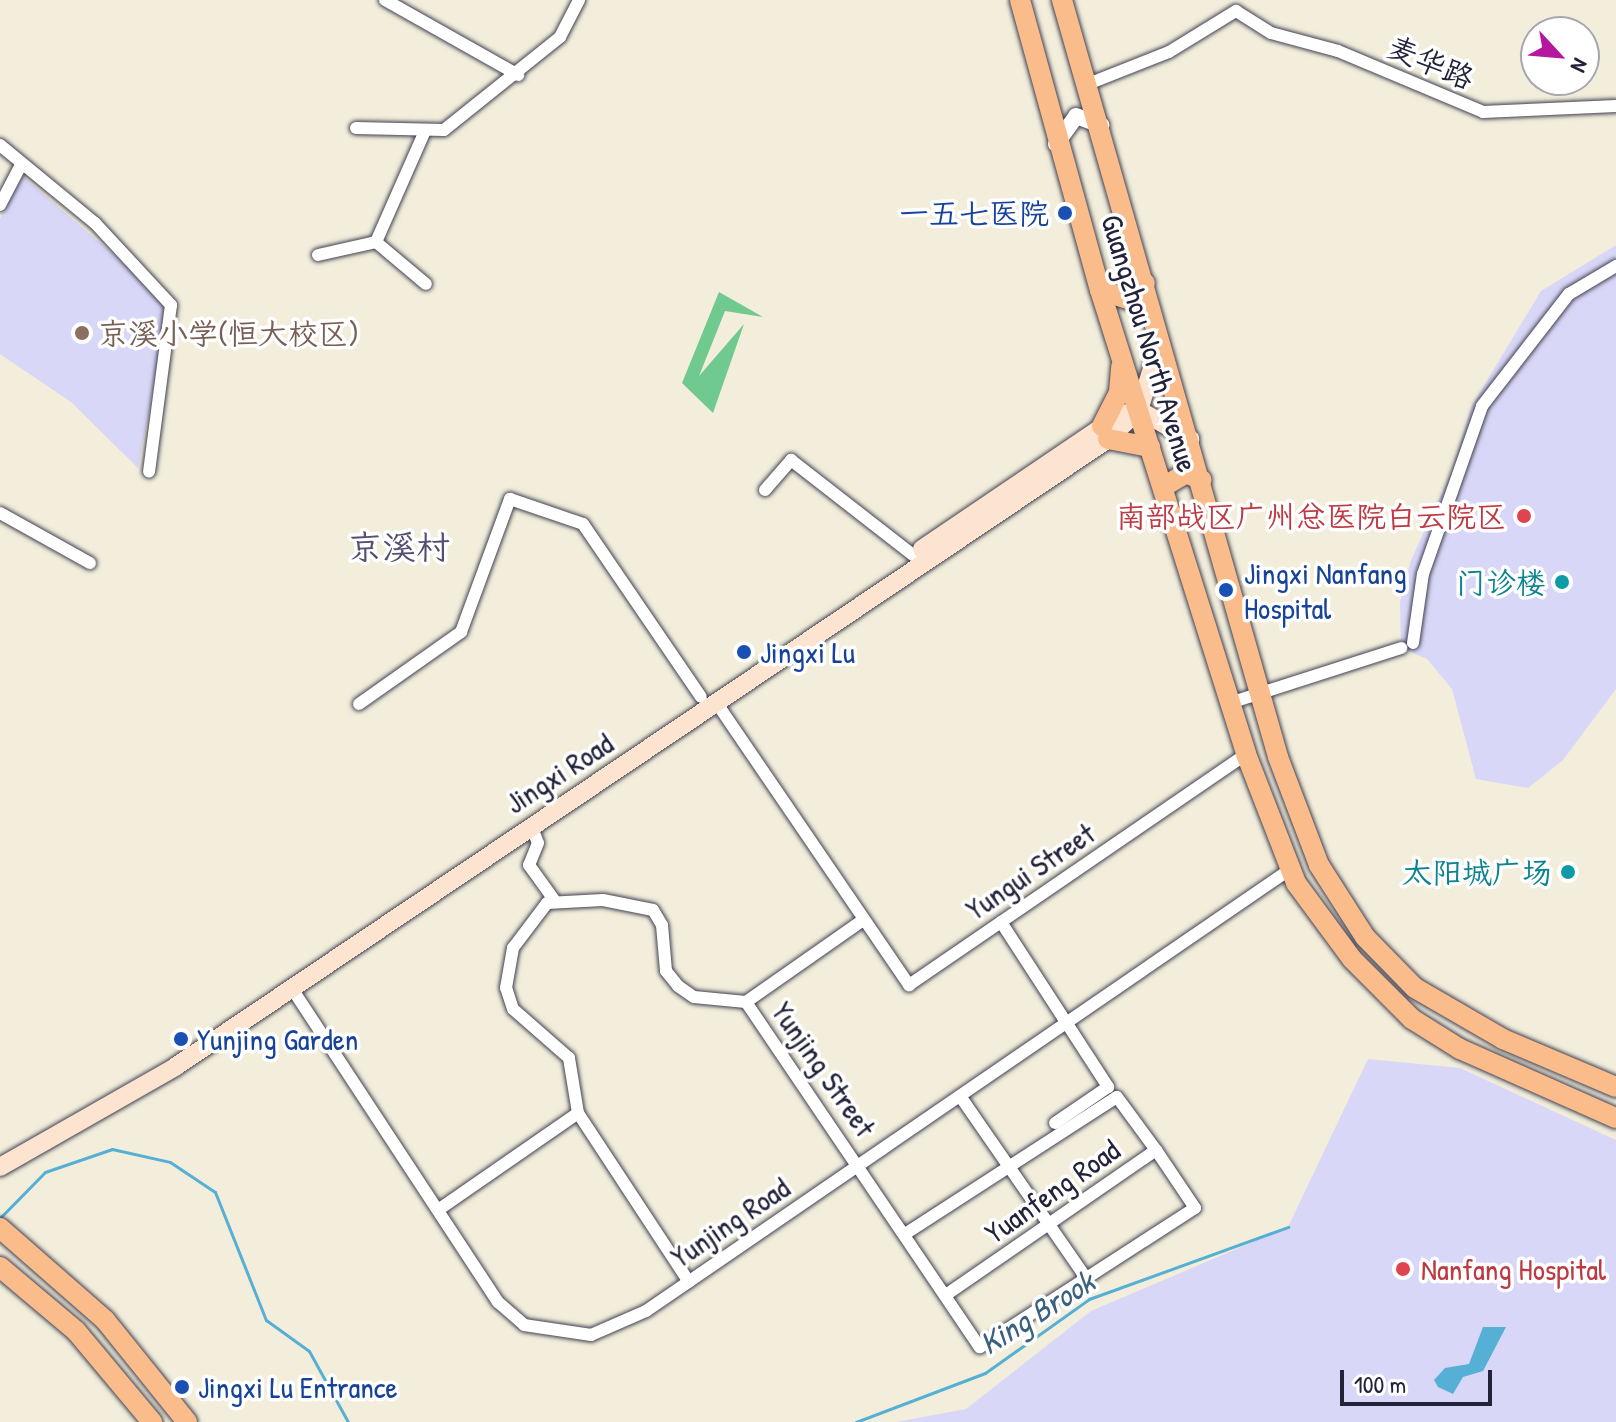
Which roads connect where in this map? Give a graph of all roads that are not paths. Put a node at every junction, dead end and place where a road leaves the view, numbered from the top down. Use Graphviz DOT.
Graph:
graph roads {
  1 [pos="385,0"];
  2 [pos="579,0"];
  3 [pos="1020,0"];
  4 [pos="1062,0"];
  5 [pos="518,75"];
  6 [pos="1088,84"];
  7 [pos="1616,106"];
  8 [pos="1102,127"];
  9 [pos="356,128"];
  10 [pos="424,133"];
  11 [pos="1056,144"];
  12 [pos="0,145"];
  13 [pos="22,163"];
  14 [pos="0,205"];
  15 [pos="376,242"];
  16 [pos="318,255"];
  17 [pos="1616,266"];
  18 [pos="1145,283"];
  19 [pos="426,284"];
  20 [pos="1100,290"];
  21 [pos="1158,327"];
  22 [pos="1119,347"];
  23 [pos="1139,410"];
  24 [pos="1105,432"];
  25 [pos="1192,441"];
  26 [pos="1150,447"];
  27 [pos="149,472"];
  28 [pos="1202,480"];
  29 [pos="1163,487"];
  30 [pos="765,490"];
  31 [pos="0,513"];
  32 [pos="913,555"];
  33 [pos="90,563"];
  34 [pos="1260,692"];
  35 [pos="708,700"];
  36 [pos="1230,703"];
  37 [pos="359,704"];
  38 [pos="1246,754"];
  39 [pos="531,825"];
  40 [pos="1289,870"];
  41 [pos="555,901"];
  42 [pos="863,920"];
  43 [pos="1001,922"];
  44 [pos="291,987"];
  45 [pos="746,1002"];
  46 [pos="1066,1023"];
  47 [pos="1616,1087"];
  48 [pos="960,1096"];
  49 [pos="578,1113"];
  50 [pos="1616,1118"];
  51 [pos="1055,1123"];
  52 [pos="0,1150"];
  53 [pos="1156,1150"];
  54 [pos="860,1165"];
  55 [pos="0,1167"];
  56 [pos="1010,1168"];
  57 [pos="438,1210"];
  58 [pos="1048,1225"];
  59 [pos="2,1230"];
  60 [pos="905,1234"];
  61 [pos="0,1267"];
  62 [pos="1086,1278"];
  63 [pos="689,1282"];
  64 [pos="946,1295"];
  65 [pos="980,1347"];
  66 [pos="152,1422"];
  67 [pos="187,1422"];
  1 -- 5 [label="street"];
  2 -- 5 [label="street"];
  3 -- 11 [label="main road, Guangzhou North Avenue"];
  4 -- 6 [label="main road, Guangzhou North Avenue"];
  5 -- 10 [label="street"];
  6 -- 7 [label="street, 麦华路"];
  6 -- 8 [label="main road, Guangzhou North Avenue"];
  8 -- 11 [label="street"];
  8 -- 18 [label="main road, Guangzhou North Avenue"];
  9 -- 10 [label="street"];
  10 -- 15 [label="street"];
  11 -- 20 [label="main road, Guangzhou North Avenue"];
  12 -- 13 [label="street"];
  13 -- 14 [label="street"];
  13 -- 27 [label="street"];
  15 -- 16 [label="street"];
  15 -- 19 [label="street"];
  17 -- 34 [label="street"];
  18 -- 20 [label="main road"];
  18 -- 21 [label="main road, Guangzhou North Avenue"];
  20 -- 22 [label="main road, Guangzhou North Avenue"];
  21 -- 23 [label="main road, Jingxi Road"];
  21 -- 25 [label="main road, Guangzhou North Avenue"];
  22 -- 23 [label="main road, Guangzhou North Avenue"];
  22 -- 24 [label="main road"];
  23 -- 24 [label="main road, Jingxi Road"];
  23 -- 25 [label="main road"];
  23 -- 26 [label="main road, Guangzhou North Avenue"];
  24 -- 26 [label="main road"];
  24 -- 32 [label="main road, Jingxi Road"];
  24 -- 35 [label="main road, Jingxi Road"];
  25 -- 28 [label="main road, Guangzhou North Avenue"];
  26 -- 29 [label="main road, Guangzhou North Avenue"];
  28 -- 29 [label="main road"];
  28 -- 34 [label="main road, Guangzhou North Avenue"];
  29 -- 36 [label="main road, Guangzhou North Avenue"];
  30 -- 32 [label="street"];
  31 -- 33 [label="street"];
  32 -- 35 [label="main road, Jingxi Road"];
  34 -- 36 [label="street"];
  34 -- 47 [label="main road, Guangzhou North Avenue"];
  35 -- 37 [label="street, Yungui Street"];
  35 -- 39 [label="main road, Jingxi Road"];
  35 -- 42 [label="street, Yungui Street"];
  35 -- 52 [label="main road, Jingxi Road"];
  36 -- 38 [label="main road, Guangzhou North Avenue"];
  38 -- 40 [label="main road, Guangzhou North Avenue"];
  38 -- 43 [label="street, Yungui Street"];
  39 -- 41 [label="street"];
  39 -- 44 [label="main road, Jingxi Road"];
  40 -- 46 [label="street, Yunjing Road"];
  40 -- 50 [label="main road, Guangzhou North Avenue"];
  41 -- 45 [label="street"];
  41 -- 49 [label="street"];
  42 -- 43 [label="street, Yungui Street"];
  42 -- 45 [label="street"];
  43 -- 46 [label="street"];
  44 -- 55 [label="main road, Jingxi Road"];
  44 -- 57 [label="street, Yunjing Road"];
  45 -- 54 [label="street, Yunjing Street"];
  46 -- 48 [label="street, Yunjing Road"];
  46 -- 51 [label="street"];
  48 -- 54 [label="street, Yunjing Road"];
  48 -- 56 [label="street"];
  49 -- 57 [label="street"];
  49 -- 63 [label="street"];
  53 -- 56 [label="street"];
  53 -- 58 [label="street, Yuanfeng Road"];
  53 -- 62 [label="street, Yuanfeng Road"];
  54 -- 60 [label="street, Yunjing Street"];
  54 -- 63 [label="street, Yunjing Road"];
  56 -- 58 [label="street"];
  56 -- 60 [label="street"];
  57 -- 63 [label="street, Yunjing Road"];
  58 -- 62 [label="street"];
  58 -- 64 [label="street, Yuanfeng Road"];
  59 -- 67 [label="main road"];
  60 -- 64 [label="street, Yunjing Street"];
  61 -- 66 [label="main road"];
  62 -- 65 [label="street, Yuanfeng Road"];
  64 -- 65 [label="street, Yunjing Street"];
}
